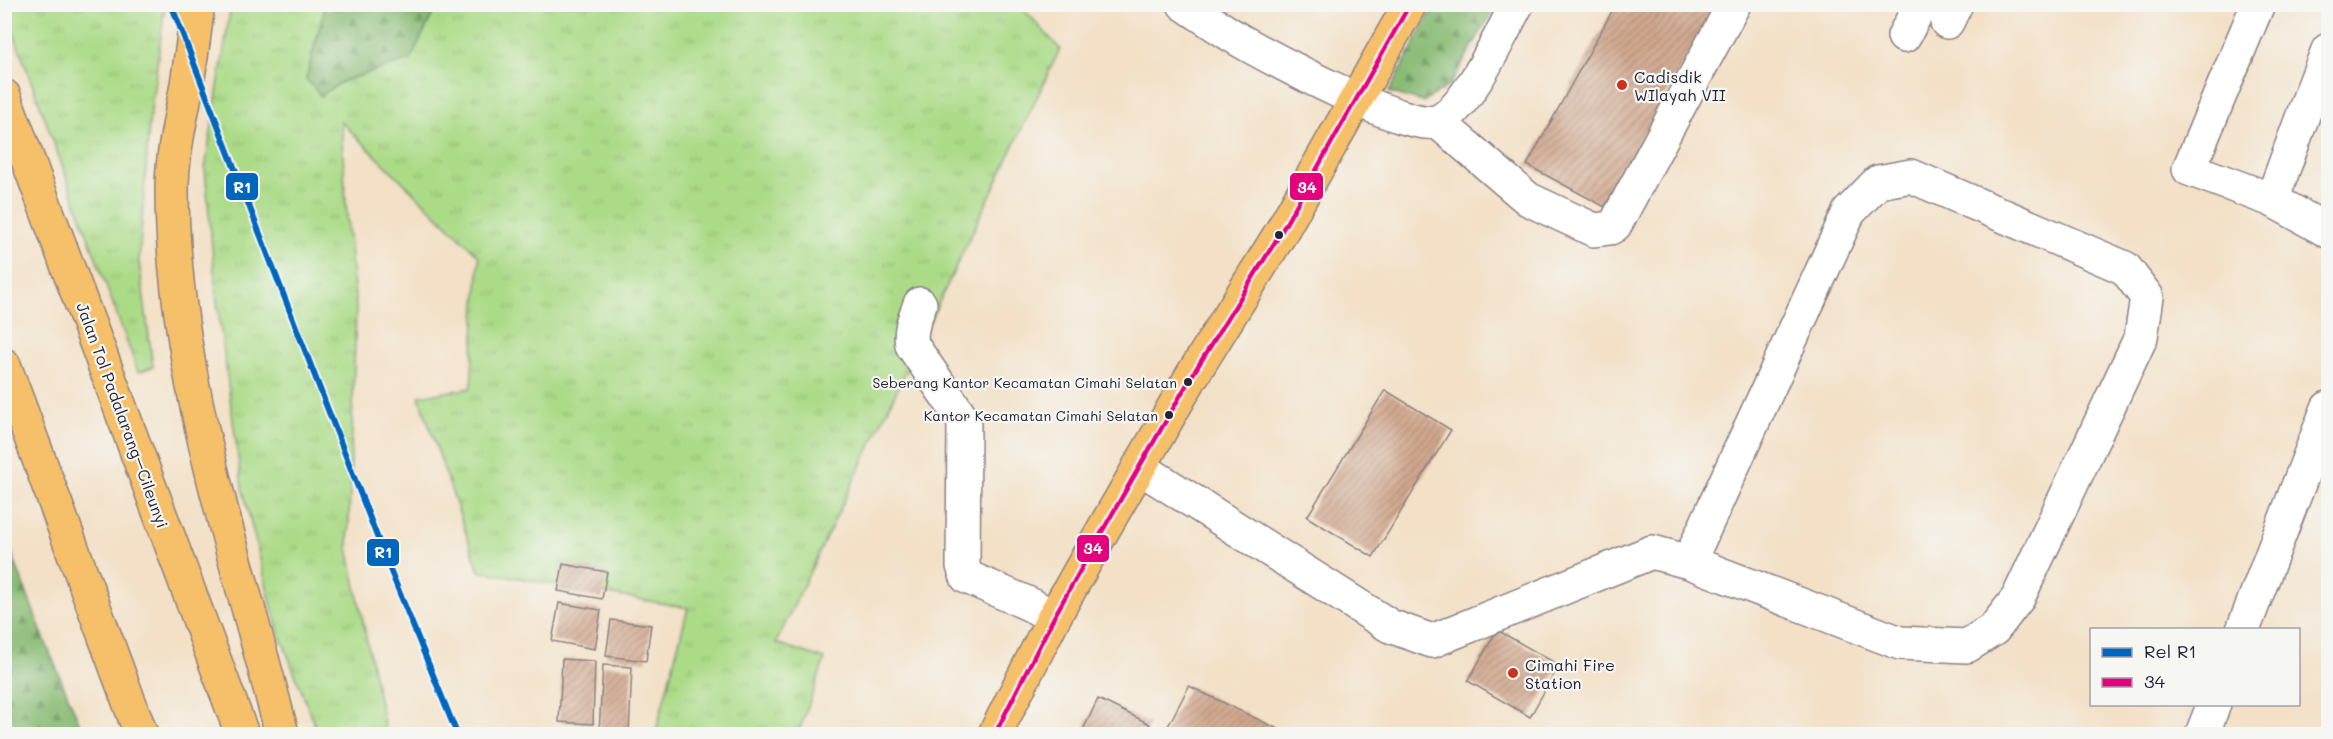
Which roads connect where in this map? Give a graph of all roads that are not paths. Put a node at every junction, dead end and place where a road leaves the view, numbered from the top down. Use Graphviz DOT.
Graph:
graph roads {
  1 [pos="198,4"];
  2 [pos="1184,4"];
  3 [pos="1410,4"];
  4 [pos="1517,4"];
  5 [pos="1734,4"];
  6 [pos="2258,4"];
  7 [pos="1941,10"];
  8 [pos="1904,36"];
  9 [pos="2328,50"];
  10 [pos="4,96"];
  11 [pos="1357,99"];
  12 [pos="2319,99"];
  13 [pos="1438,122"];
  14 [pos="2272,200"];
  15 [pos="2328,231"];
  16 [pos="920,304"];
  17 [pos="4,365"];
  18 [pos="2328,408"];
  19 [pos="1139,467"];
  20 [pos="1689,562"];
  21 [pos="1054,617"];
  22 [pos="2244,628"];
  23 [pos="2214,706"];
  24 [pos="141,735"];
  25 [pos="242,735"];
  26 [pos="282,735"];
  27 [pos="995,735"];
  28 [pos="2202,735"];
  1 -- 26 [label="main road"];
  2 -- 11 [label="street"];
  3 -- 11 [label="main road"];
  4 -- 13 [label="street"];
  5 -- 13 [label="street"];
  6 -- 14 [label="street"];
  7 -- 8 [label="street"];
  9 -- 12 [label="street"];
  10 -- 25 [label="main road, Jalan Tol Padalarang–Cileunyi"];
  11 -- 13 [label="street"];
  11 -- 19 [label="main road"];
  12 -- 14 [label="street"];
  14 -- 15 [label="street"];
  16 -- 21 [label="street"];
  17 -- 24 [label="main road"];
  18 -- 22 [label="street"];
  19 -- 20 [label="street"];
  19 -- 21 [label="main road"];
  20 -- 20 [label="street"];
  21 -- 27 [label="main road"];
  23 -- 28 [label="street"];
}
